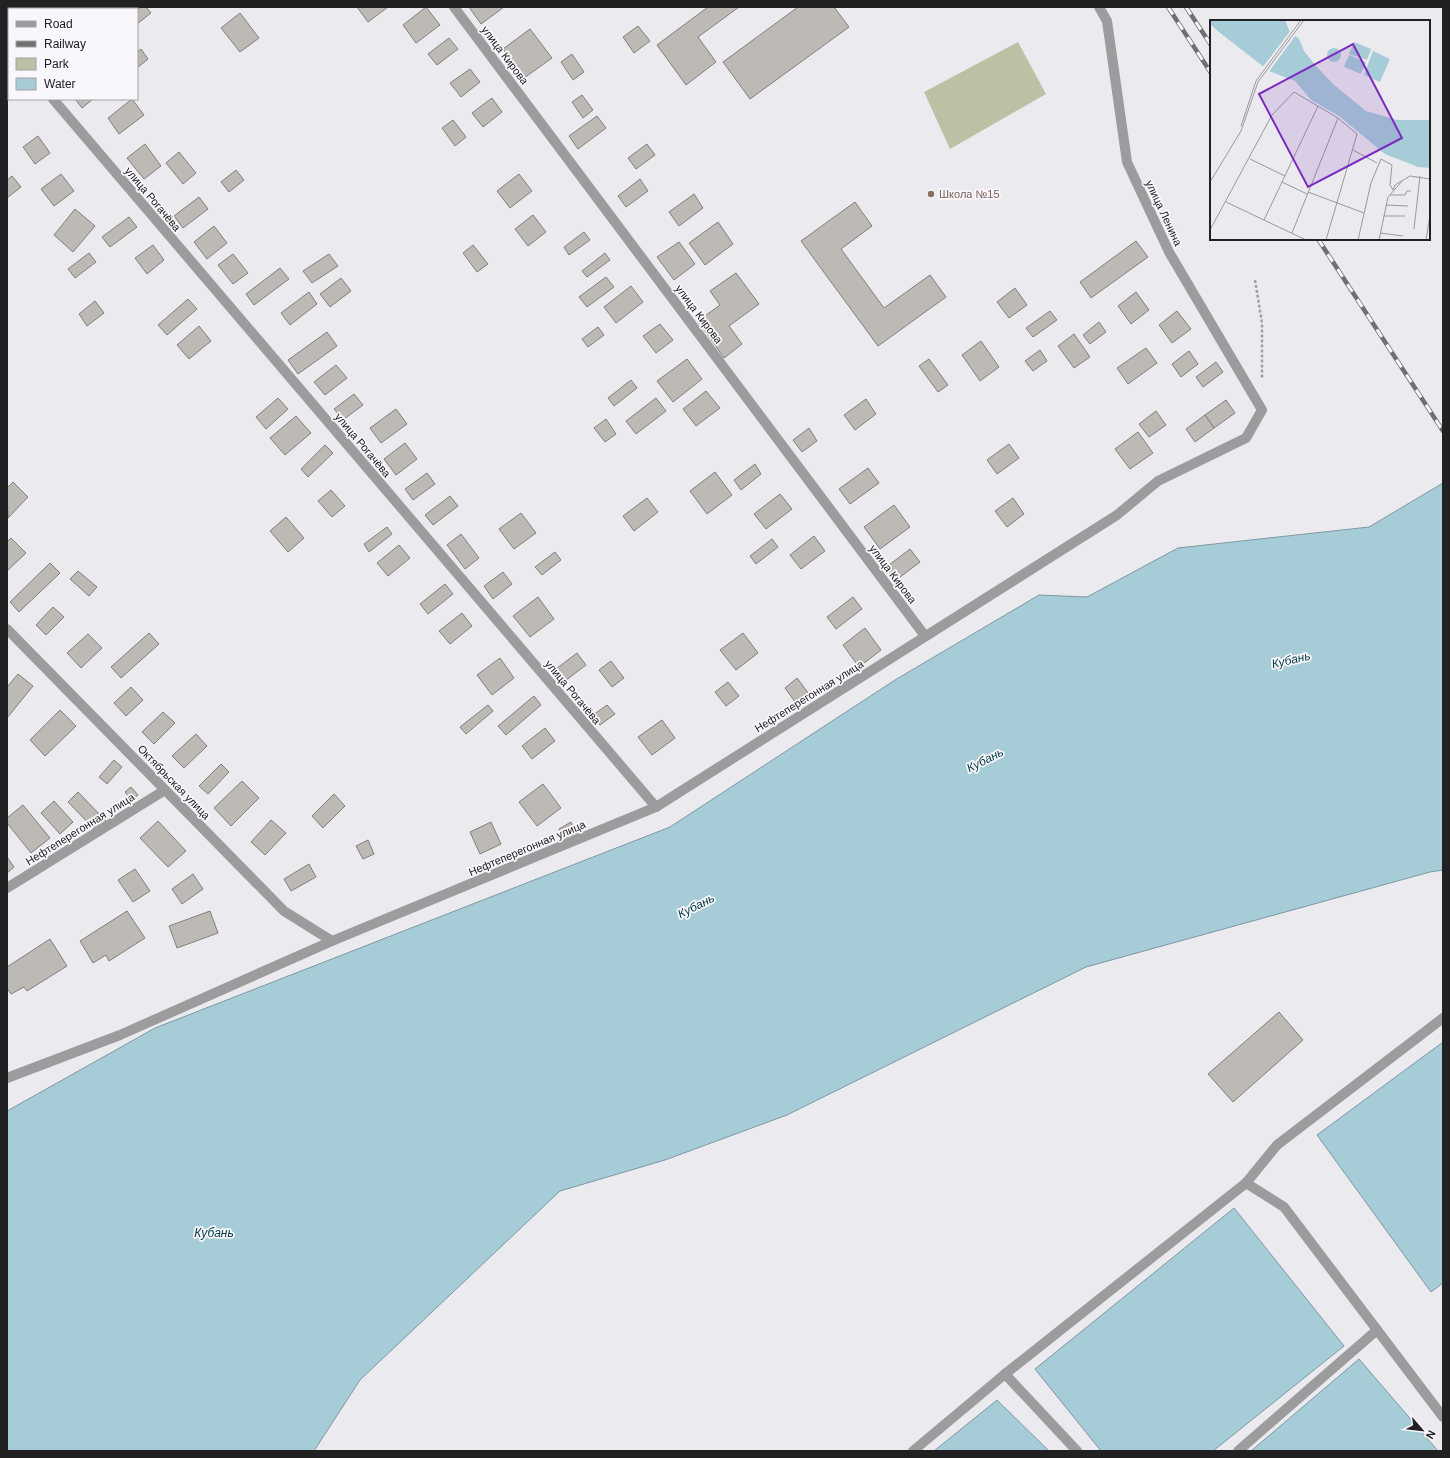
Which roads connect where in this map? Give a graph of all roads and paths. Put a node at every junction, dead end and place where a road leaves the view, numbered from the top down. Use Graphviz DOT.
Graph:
graph roads {
  1 [pos="454,7"];
  2 [pos="1099,7"];
  3 [pos="54,100"];
  4 [pos="1254,280"];
  5 [pos="1262,378"];
  6 [pos="1262,410"];
  7 [pos="7,629"];
  8 [pos="925,636"];
  9 [pos="165,790"];
  10 [pos="656,807"];
  11 [pos="7,888"];
  12 [pos="332,941"];
  13 [pos="1443,1018"];
  14 [pos="7,1078"];
  15 [pos="1246,1184"];
  16 [pos="1377,1330"];
  17 [pos="1005,1374"];
  18 [pos="1443,1417"];
  19 [pos="912,1451"];
  20 [pos="1077,1451"];
  21 [pos="1238,1451"];
  1 -- 8 [label="street, улица Кирова"];
  2 -- 6 [label="street, улица Ленина"];
  3 -- 10 [label="street, улица Рогачёва"];
  4 -- 5 [label="path"];
  6 -- 8 [label="street, Нефтеперегонная улица"];
  7 -- 9 [label="street, Октябрьская улица"];
  8 -- 10 [label="street, Нефтеперегонная улица"];
  9 -- 11 [label="street, Нефтеперегонная улица"];
  9 -- 12 [label="street, Октябрьская улица"];
  10 -- 12 [label="street, Нефтеперегонная улица"];
  12 -- 14 [label="street, Нефтеперегонная улица"];
  13 -- 15 [label="street"];
  15 -- 16 [label="street"];
  15 -- 17 [label="street"];
  16 -- 18 [label="street"];
  16 -- 21 [label="street"];
  17 -- 19 [label="street"];
  17 -- 20 [label="street"];
}
